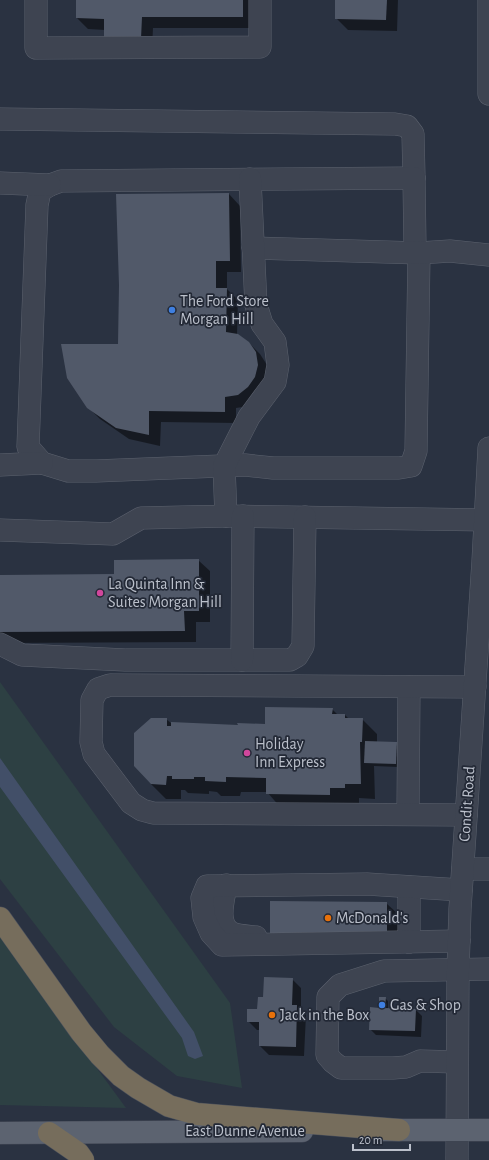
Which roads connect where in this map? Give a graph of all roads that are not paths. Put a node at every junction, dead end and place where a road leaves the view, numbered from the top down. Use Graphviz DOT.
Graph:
graph roads {
  1 [pos="36,0"];
  2 [pos="260,0"];
  3 [pos="489,0"];
  4 [pos="489,94"];
  5 [pos="0,119"];
  6 [pos="414,178"];
  7 [pos="250,179"];
  8 [pos="0,183"];
  9 [pos="50,185"];
  10 [pos="253,248"];
  11 [pos="419,253"];
  12 [pos="489,254"];
  13 [pos="489,448"];
  14 [pos="42,463"];
  15 [pos="0,465"];
  16 [pos="224,466"];
  17 [pos="234,516"];
  18 [pos="305,517"];
  19 [pos="487,520"];
  20 [pos="0,530"];
  21 [pos="0,644"];
  22 [pos="242,660"];
  23 [pos="410,687"];
  24 [pos="475,687"];
  25 [pos="408,814"];
  26 [pos="466,815"];
  27 [pos="463,868"];
  28 [pos="489,869"];
  29 [pos="409,887"];
  30 [pos="461,890"];
  31 [pos="0,918"];
  32 [pos="459,940"];
  33 [pos="409,942"];
  34 [pos="489,969"];
  35 [pos="458,970"];
  36 [pos="457,1062"];
  37 [pos="400,1130"];
  38 [pos="457,1130"];
  39 [pos="489,1130"];
  40 [pos="49,1132"];
  41 [pos="0,1133"];
  42 [pos="83,1160"];
  43 [pos="457,1160"];
  1 -- 2 [label="street"];
  3 -- 4 [label="street"];
  5 -- 6 [label="street"];
  6 -- 7 [label="street"];
  6 -- 11 [label="street"];
  7 -- 9 [label="street"];
  7 -- 10 [label="street"];
  8 -- 9 [label="street"];
  9 -- 14 [label="street"];
  10 -- 11 [label="street"];
  10 -- 16 [label="street"];
  11 -- 12 [label="street"];
  11 -- 16 [label="street"];
  13 -- 19 [label="street, Condit Road"];
  14 -- 15 [label="street"];
  14 -- 16 [label="street"];
  16 -- 17 [label="street"];
  17 -- 18 [label="street"];
  17 -- 20 [label="street"];
  17 -- 22 [label="street"];
  18 -- 19 [label="street"];
  18 -- 22 [label="street"];
  19 -- 24 [label="street, Condit Road"];
  21 -- 22 [label="street"];
  23 -- 24 [label="street"];
  23 -- 25 [label="street"];
  23 -- 25 [label="street"];
  24 -- 26 [label="street, Condit Road"];
  25 -- 26 [label="street"];
  26 -- 27 [label="street, Condit Road"];
  27 -- 28 [label="street"];
  27 -- 30 [label="street, Condit Road"];
  29 -- 30 [label="street"];
  29 -- 33 [label="street"];
  29 -- 33 [label="street"];
  30 -- 32 [label="street, Condit Road"];
  31 -- 37 [label="highway"];
  32 -- 33 [label="street"];
  32 -- 35 [label="street, Condit Road"];
  34 -- 35 [label="street"];
  35 -- 36 [label="street, Condit Road"];
  35 -- 36 [label="street"];
  36 -- 38 [label="street, Condit Road"];
  37 -- 38 [label="main road, East Dunne Avenue"];
  37 -- 40 [label="main road, East Dunne Avenue"];
  38 -- 39 [label="main road, East Dunne Avenue"];
  38 -- 43 [label="street, Condit Road"];
  40 -- 41 [label="main road, East Dunne Avenue"];
  40 -- 42 [label="highway"];
}
